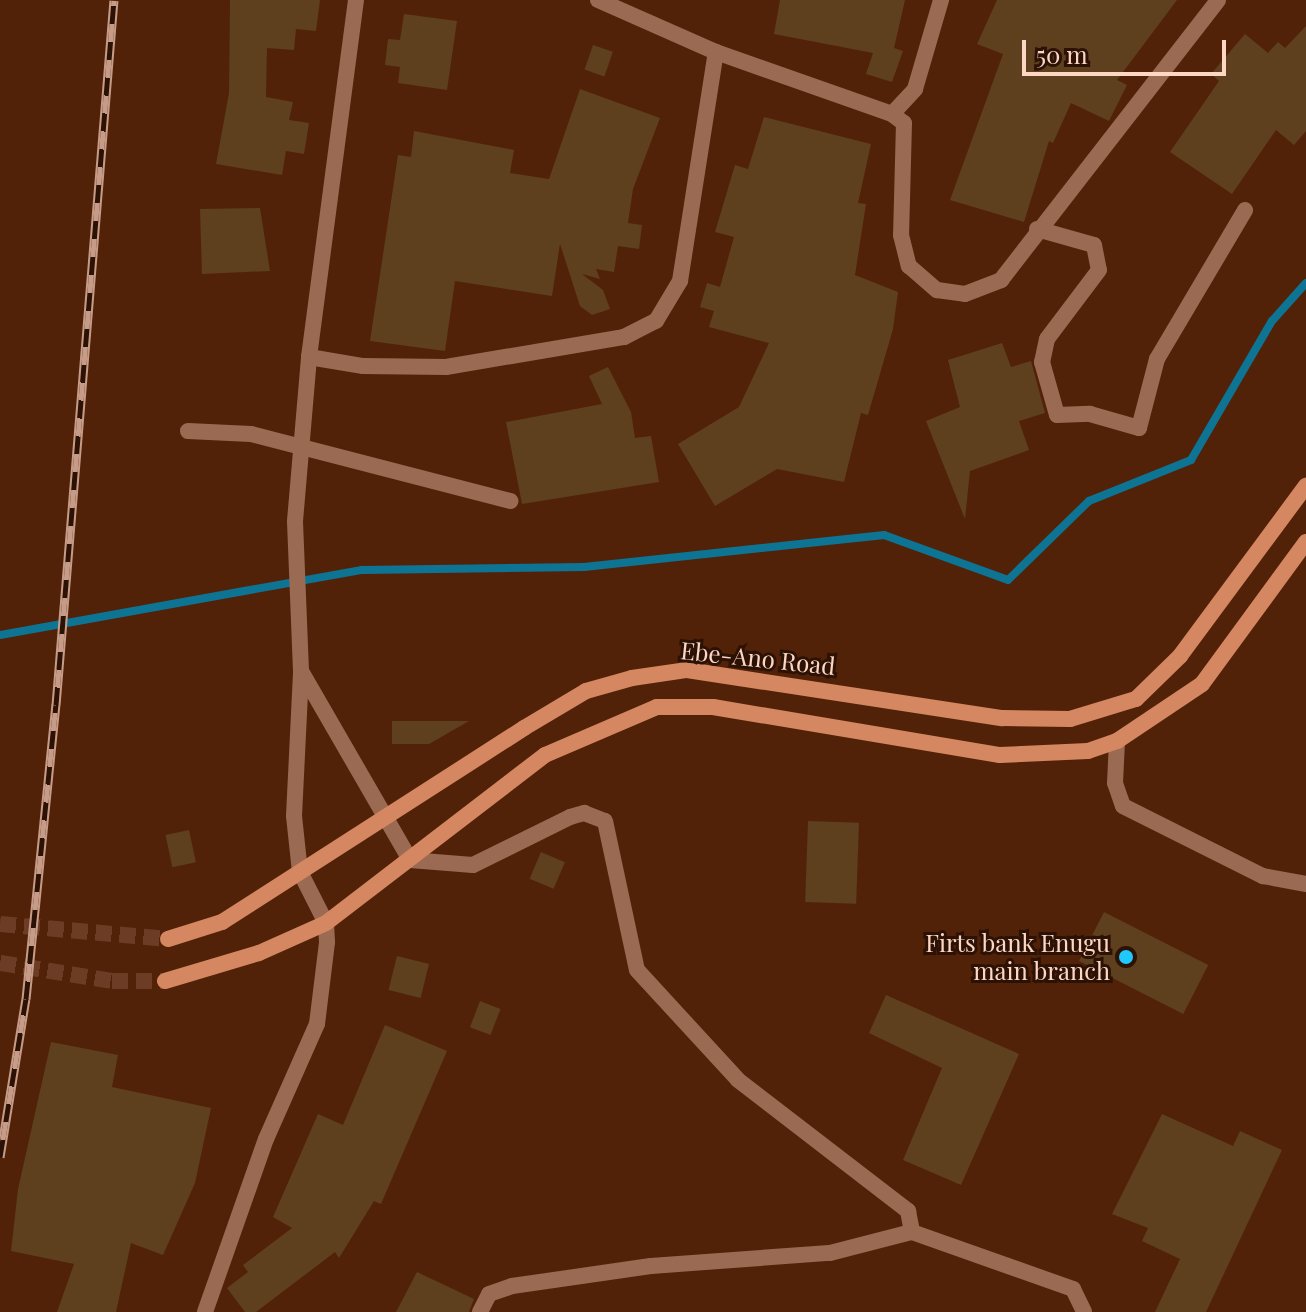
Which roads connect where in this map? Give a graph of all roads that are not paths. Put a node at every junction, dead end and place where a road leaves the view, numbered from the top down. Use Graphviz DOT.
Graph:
graph roads {
  1 [pos="356,0"];
  2 [pos="598,0"];
  3 [pos="941,0"];
  4 [pos="1218,0"];
  5 [pos="716,52"];
  6 [pos="892,114"];
  7 [pos="1245,210"];
  8 [pos="1037,229"];
  9 [pos="309,357"];
  10 [pos="188,431"];
  11 [pos="302,446"];
  12 [pos="1306,486"];
  13 [pos="511,501"];
  14 [pos="1306,542"];
  15 [pos="301,671"];
  16 [pos="1117,741"];
  17 [pos="385,817"];
  18 [pos="410,860"];
  19 [pos="300,872"];
  20 [pos="1306,884"];
  21 [pos="326,923"];
  22 [pos="168,939"];
  23 [pos="165,981"];
  24 [pos="912,1232"];
  25 [pos="205,1312"];
  26 [pos="480,1312"];
  27 [pos="1084,1312"];
  1 -- 9 [label="street"];
  2 -- 5 [label="street"];
  3 -- 6 [label="street"];
  4 -- 8 [label="street"];
  5 -- 6 [label="street"];
  5 -- 9 [label="street"];
  6 -- 8 [label="street"];
  7 -- 8 [label="street"];
  9 -- 11 [label="street"];
  10 -- 11 [label="street"];
  11 -- 13 [label="street"];
  11 -- 15 [label="street"];
  12 -- 17 [label="main road, Ebe-Ano Road"];
  14 -- 16 [label="main road"];
  15 -- 17 [label="street"];
  15 -- 19 [label="street"];
  16 -- 18 [label="main road"];
  16 -- 20 [label="street"];
  17 -- 18 [label="street"];
  17 -- 19 [label="main road, Ebe-Ano Road"];
  18 -- 21 [label="main road"];
  18 -- 24 [label="street"];
  19 -- 21 [label="street"];
  19 -- 22 [label="main road, Ebe-Ano Road"];
  21 -- 23 [label="main road"];
  21 -- 25 [label="street"];
  24 -- 26 [label="street"];
  24 -- 27 [label="street"];
}
